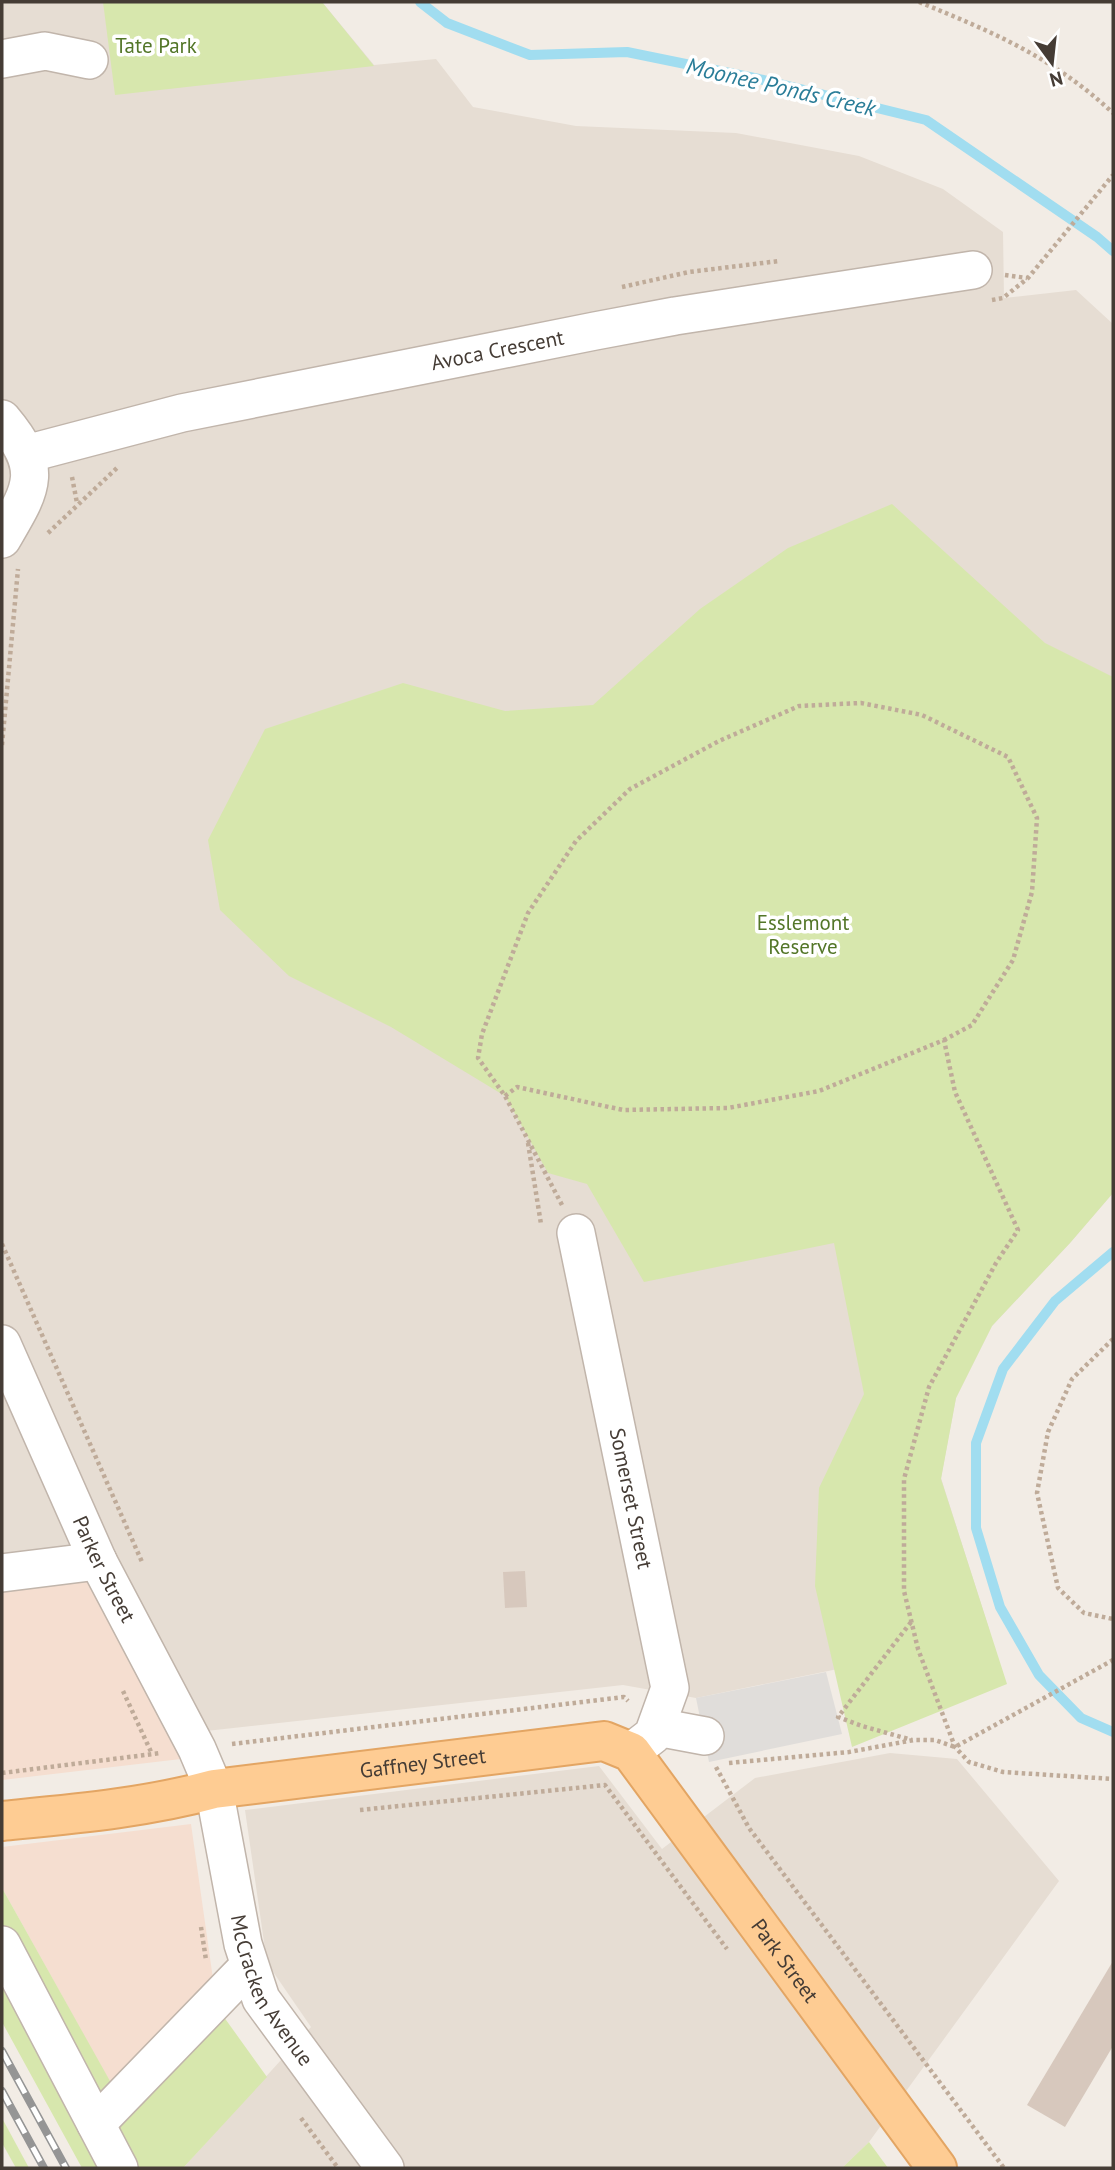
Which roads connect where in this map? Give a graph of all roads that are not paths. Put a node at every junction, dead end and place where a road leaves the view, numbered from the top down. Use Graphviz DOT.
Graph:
graph roads {
  1 [pos="2,59"];
  2 [pos="89,60"];
  3 [pos="981,285"];
  4 [pos="2,419"];
  5 [pos="26,454"];
  6 [pos="14,550"];
  7 [pos="576,1233"];
  8 [pos="2,1344"];
  9 [pos="98,1561"];
  10 [pos="2,1573"];
  11 [pos="644,1740"];
  12 [pos="710,1750"];
  13 [pos="214,1788"];
  14 [pos="2,1797"];
  15 [pos="2,1821"];
  16 [pos="2,1945"];
  17 [pos="249,1966"];
  18 [pos="96,2124"];
  19 [pos="119,2168"];
  20 [pos="385,2168"];
  21 [pos="937,2168"];
  1 -- 2 [label="street"];
  3 -- 5 [label="street, Avoca Crescent"];
  4 -- 5 [label="street"];
  5 -- 6 [label="street"];
  7 -- 11 [label="street, Somerset Street"];
  8 -- 9 [label="street, Parker Street"];
  9 -- 10 [label="street"];
  9 -- 13 [label="street, Parker Street"];
  11 -- 12 [label="street"];
  11 -- 13 [label="main road, Gaffney Street"];
  11 -- 21 [label="main road, Park Street"];
  13 -- 14 [label="main road, Gaffney Street"];
  13 -- 15 [label="main road, Gaffney Street"];
  13 -- 17 [label="street, McCracken Avenue"];
  16 -- 18 [label="street"];
  17 -- 18 [label="street"];
  17 -- 20 [label="street, McCracken Avenue"];
  18 -- 19 [label="street"];
}
